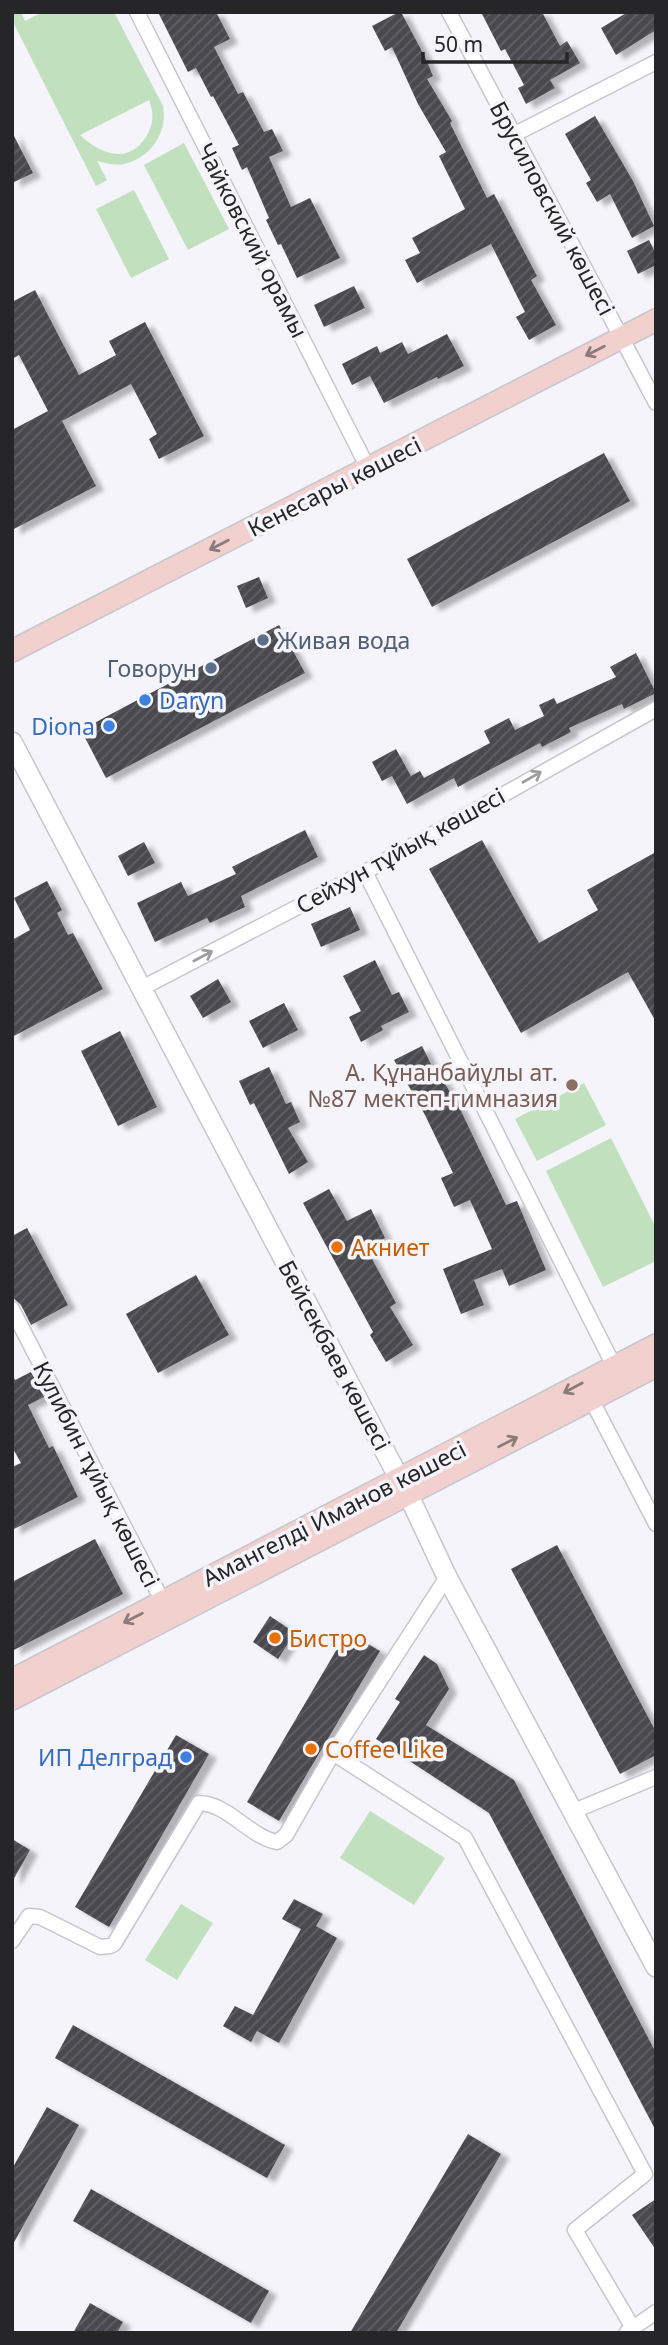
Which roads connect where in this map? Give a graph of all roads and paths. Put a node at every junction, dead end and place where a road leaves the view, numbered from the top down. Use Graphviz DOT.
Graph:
graph roads {
  1 [pos="137,12"];
  2 [pos="449,12"];
  3 [pos="656,62"];
  4 [pos="513,135"];
  5 [pos="656,320"];
  6 [pos="622,337"];
  7 [pos="656,403"];
  8 [pos="368,468"];
  9 [pos="12,651"];
  10 [pos="656,709"];
  11 [pos="12,742"];
  12 [pos="365,872"];
  13 [pos="142,988"];
  14 [pos="12,1309"];
  15 [pos="656,1345"];
  16 [pos="614,1366"];
  17 [pos="656,1366"];
  18 [pos="592,1399"];
  19 [pos="404,1487"];
  20 [pos="656,1524"];
  21 [pos="447,1577"];
  22 [pos="163,1602"];
  23 [pos="12,1680"];
  24 [pos="12,1699"];
  25 [pos="333,1753"];
  26 [pos="656,1777"];
  27 [pos="574,1811"];
  28 [pos="12,1941"];
  29 [pos="656,1968"];
  30 [pos="656,2312"];
  31 [pos="629,2330"];
  1 -- 8 [label="street, Чайковский орамы"];
  2 -- 4 [label="street, Брусиловский көшесі"];
  3 -- 4 [label="street"];
  4 -- 6 [label="street, Брусиловский көшесі"];
  5 -- 6 [label="main road, Кенесары көшесі"];
  6 -- 7 [label="street, Брусиловский көшесі"];
  6 -- 8 [label="main road, Кенесары көшесі, one-way"];
  8 -- 9 [label="main road, Кенесары көшесі, one-way"];
  12 -- 10 [label="street, Сейхун тұйық көшесі, one-way"];
  11 -- 13 [label="street, Бейсекбаев көшесі"];
  13 -- 12 [label="street, Сейхун тұйық көшесі, one-way"];
  12 -- 16 [label="street"];
  13 -- 19 [label="street, Бейсекбаев көшесі"];
  14 -- 22 [label="street, Кулибин тұйық көшесі"];
  15 -- 16 [label="main road, Амангелді Иманов көшесі"];
  16 -- 19 [label="main road, Амангелді Иманов көшесі, one-way"];
  17 -- 18 [label="main road, Амангелді Иманов көшесі"];
  19 -- 18 [label="main road, Амангелді Иманов көшесі, one-way"];
  18 -- 20 [label="street"];
  19 -- 21 [label="street, Бейсекбаев көшесі"];
  19 -- 22 [label="main road, Амангелді Иманов көшесі"];
  19 -- 24 [label="main road, Амангелді Иманов көшесі"];
  21 -- 25 [label="street"];
  21 -- 27 [label="street, Бейсекбаев көшесі"];
  22 -- 23 [label="main road, Амангелді Иманов көшесі, one-way"];
  25 -- 28 [label="street"];
  25 -- 31 [label="street"];
  26 -- 27 [label="street"];
  27 -- 29 [label="street, Бейсекбаев көшесі"];
  30 -- 31 [label="street"];
}
